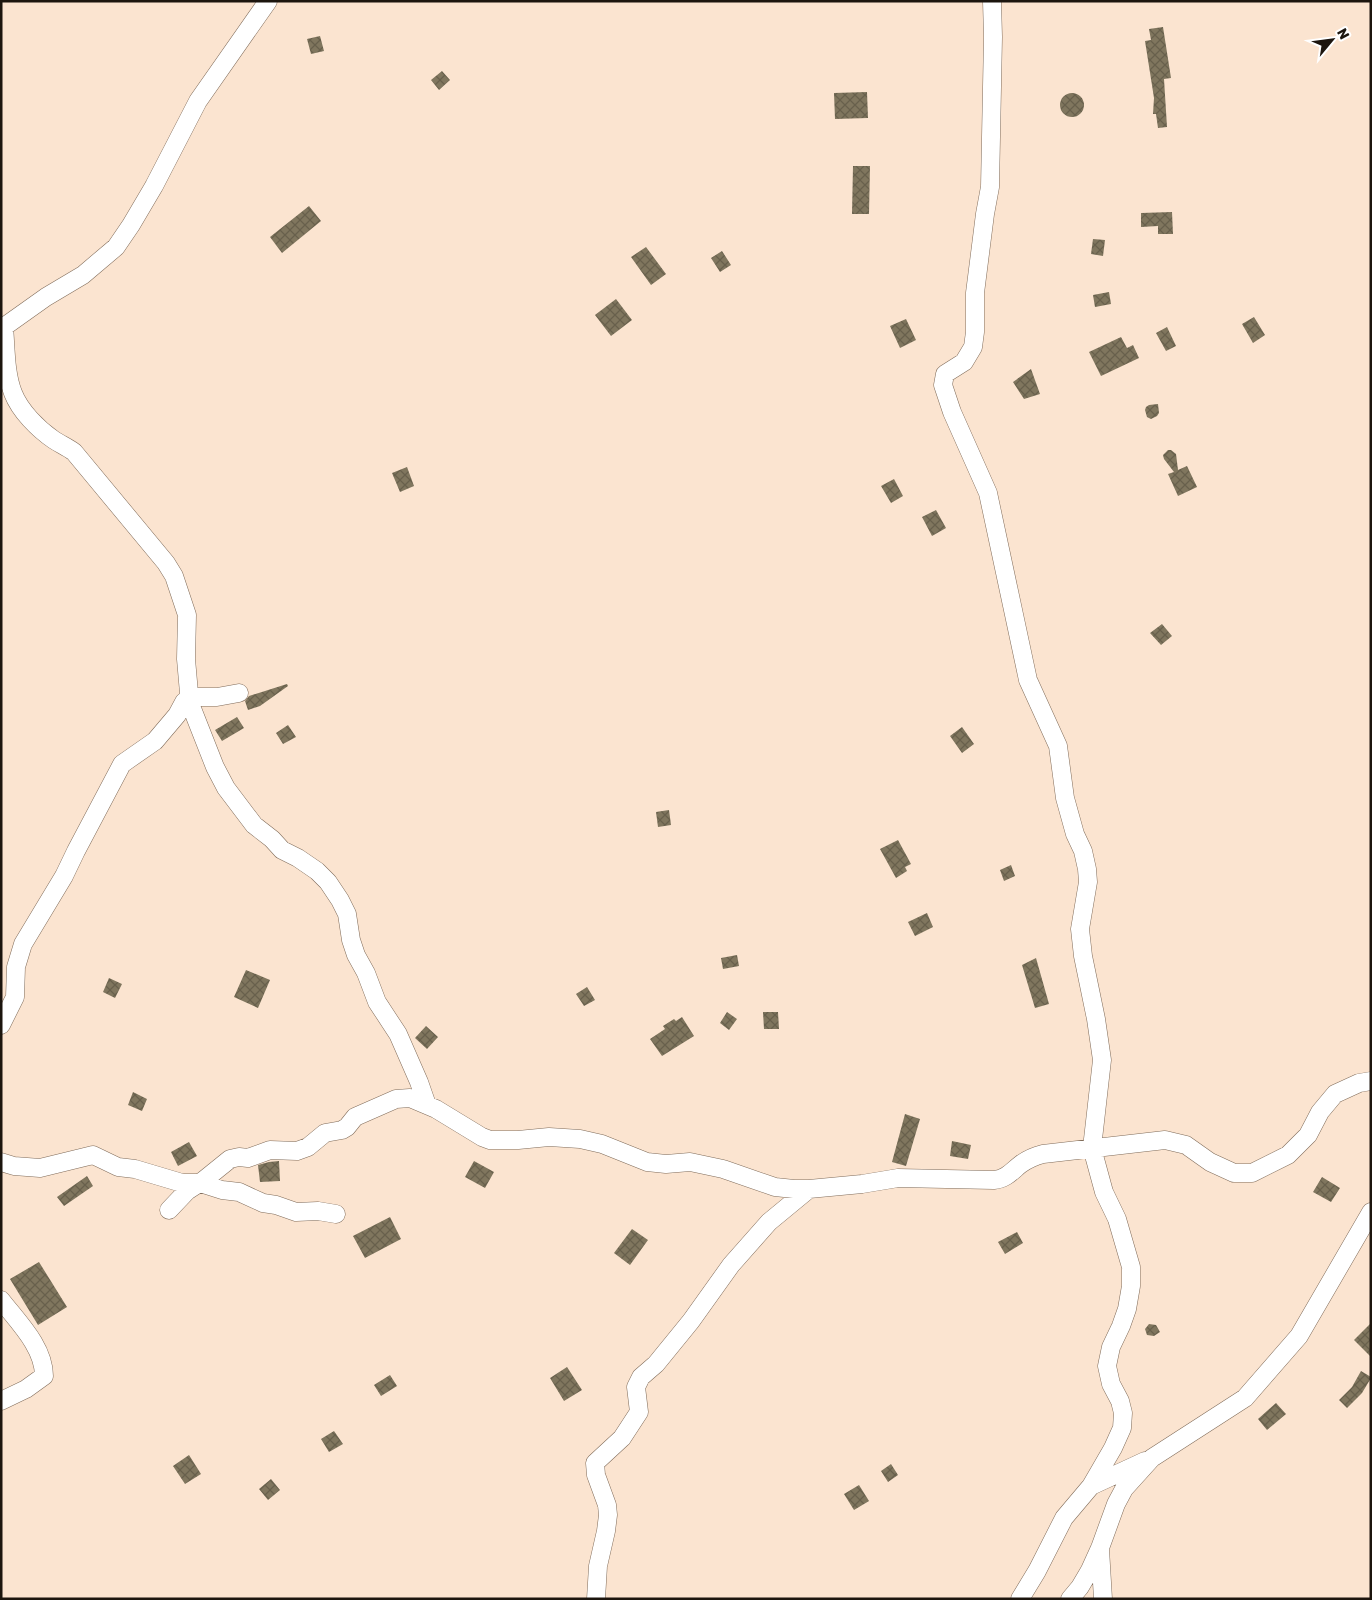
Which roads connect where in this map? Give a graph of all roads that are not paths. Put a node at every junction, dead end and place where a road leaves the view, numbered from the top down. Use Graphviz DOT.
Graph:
graph roads {
  1 [pos="268,1"];
  2 [pos="992,1"];
  3 [pos="2,328"];
  4 [pos="239,693"];
  5 [pos="190,697"];
  6 [pos="1,1025"];
  7 [pos="1371,1081"];
  8 [pos="427,1105"];
  9 [pos="1094,1122"];
  10 [pos="1117,1145"];
  11 [pos="1092,1148"];
  12 [pos="1,1162"];
  13 [pos="200,1184"];
  14 [pos="809,1189"];
  15 [pos="169,1210"];
  16 [pos="1371,1212"];
  17 [pos="336,1214"];
  18 [pos="1,1300"];
  19 [pos="1,1401"];
  20 [pos="1152,1458"];
  21 [pos="1091,1486"];
  22 [pos="1100,1548"];
  23 [pos="596,1599"];
  24 [pos="1020,1599"];
  25 [pos="1070,1599"];
  26 [pos="1103,1599"];
  1 -- 3 [label="street"];
  2 -- 9 [label="street"];
  3 -- 5 [label="street"];
  4 -- 5 [label="street"];
  5 -- 6 [label="street"];
  5 -- 8 [label="street"];
  7 -- 10 [label="street"];
  8 -- 13 [label="street"];
  8 -- 14 [label="street"];
  9 -- 10 [label="street"];
  9 -- 11 [label="street"];
  10 -- 11 [label="street"];
  11 -- 14 [label="street"];
  11 -- 21 [label="street"];
  12 -- 13 [label="street"];
  13 -- 15 [label="street"];
  13 -- 17 [label="street"];
  14 -- 23 [label="street"];
  16 -- 20 [label="street"];
  18 -- 19 [label="street"];
  20 -- 21 [label="street"];
  20 -- 22 [label="street"];
  21 -- 24 [label="street"];
  22 -- 25 [label="street"];
  22 -- 26 [label="street"];
}
